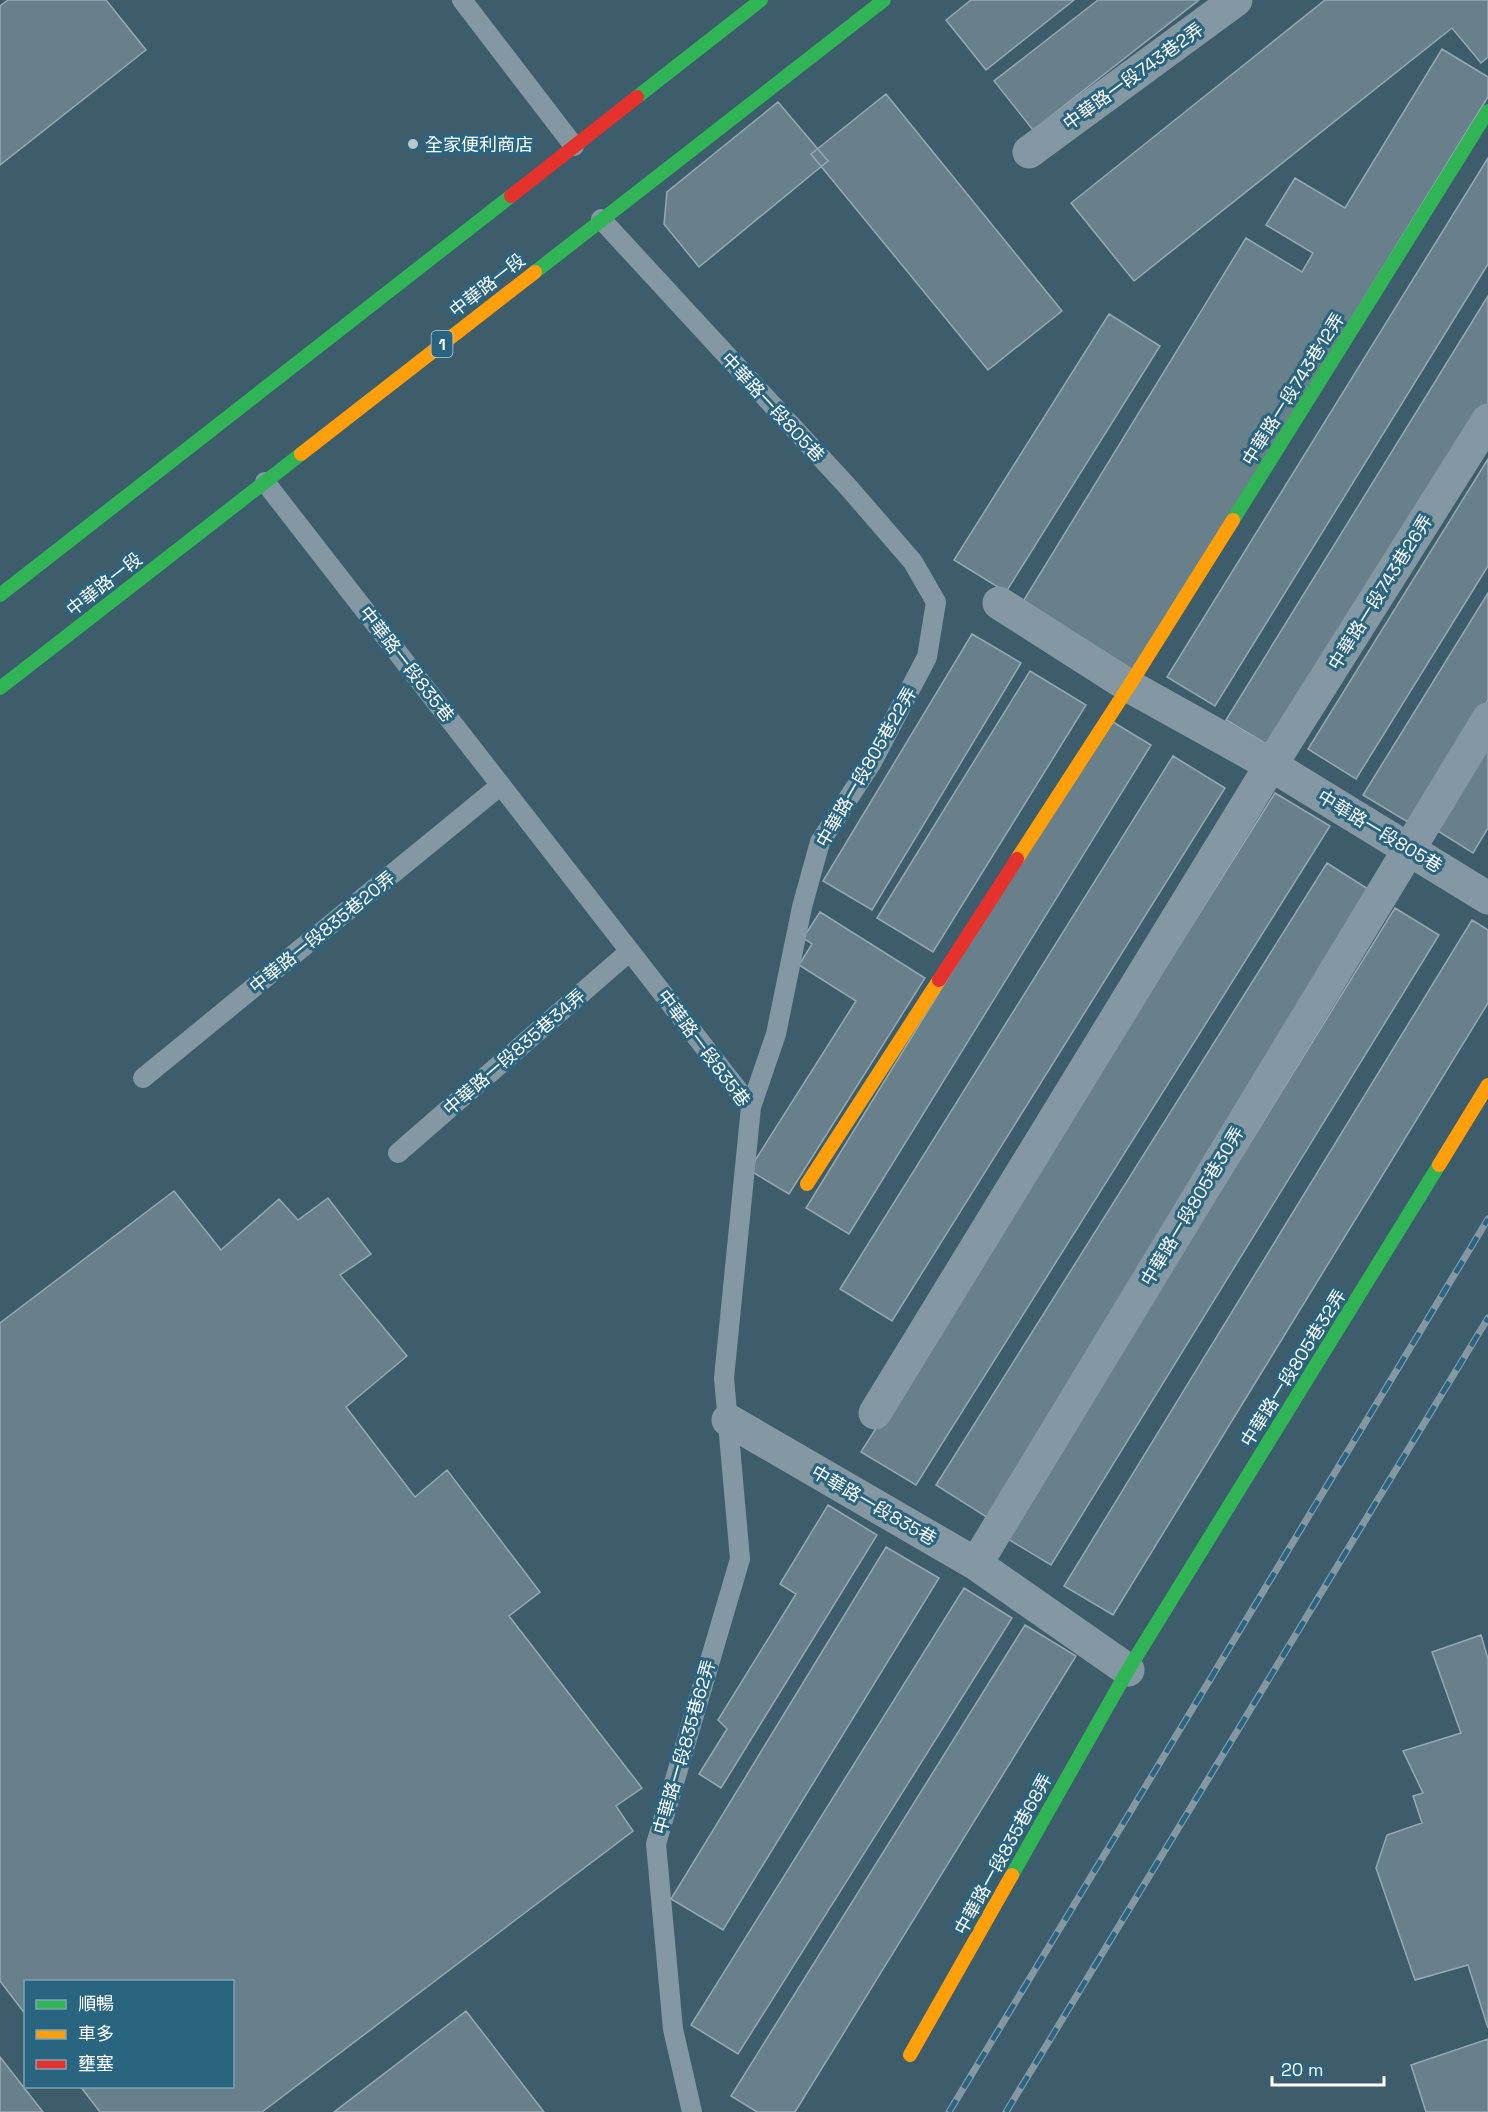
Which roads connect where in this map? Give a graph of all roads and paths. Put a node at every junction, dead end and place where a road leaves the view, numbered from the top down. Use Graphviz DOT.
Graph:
graph roads {
  1 [pos="462,0"];
  2 [pos="761,0"];
  3 [pos="884,0"];
  4 [pos="1236,0"];
  5 [pos="1488,111"];
  6 [pos="574,146"];
  7 [pos="1029,152"];
  8 [pos="601,219"];
  9 [pos="1488,420"];
  10 [pos="265,482"];
  11 [pos="0,595"];
  12 [pos="936,602"];
  13 [pos="999,603"];
  14 [pos="1130,686"];
  15 [pos="0,688"];
  16 [pos="1488,719"];
  17 [pos="1271,765"];
  18 [pos="501,785"];
  19 [pos="1408,848"];
  20 [pos="1488,898"];
  21 [pos="630,951"];
  22 [pos="143,1078"];
  23 [pos="1488,1085"];
  24 [pos="751,1107"];
  25 [pos="398,1153"];
  26 [pos="807,1184"];
  27 [pos="875,1413"];
  28 [pos="728,1420"];
  29 [pos="976,1564"];
  30 [pos="1128,1670"];
  31 [pos="910,2055"];
  32 [pos="692,2112"];
  1 -- 6 [label="lane"];
  2 -- 6 [label="street"];
  3 -- 8 [label="street, 中華路一段 / 1"];
  4 -- 7 [label="street, 中華路一段743巷2弄"];
  5 -- 14 [label="street, 中華路一段743巷12弄"];
  6 -- 11 [label="street"];
  8 -- 10 [label="street, 中華路一段 / 1"];
  8 -- 12 [label="lane, 中華路一段805巷"];
  9 -- 17 [label="street, 中華路一段743巷26弄"];
  10 -- 15 [label="street, 中華路一段 / 1"];
  10 -- 18 [label="lane, 中華路一段835巷"];
  12 -- 24 [label="lane, 中華路一段805巷22弄"];
  13 -- 14 [label="street, 中華路一段805巷"];
  14 -- 17 [label="street, 中華路一段805巷"];
  14 -- 26 [label="street, 中華路一段743巷12弄"];
  16 -- 19 [label="street, 中華路一段805巷30弄"];
  17 -- 19 [label="street, 中華路一段805巷"];
  17 -- 27 [label="street, 中華路一段743巷26弄"];
  18 -- 21 [label="lane, 中華路一段835巷"];
  18 -- 22 [label="lane, 中華路一段835巷20弄"];
  19 -- 20 [label="street, 中華路一段805巷"];
  19 -- 29 [label="street, 中華路一段805巷30弄"];
  21 -- 24 [label="lane, 中華路一段835巷"];
  21 -- 25 [label="lane, 中華路一段835巷34弄"];
  23 -- 30 [label="street, 中華路一段805巷32弄"];
  24 -- 28 [label="lane, 中華路一段835巷"];
  28 -- 29 [label="street, 中華路一段835巷"];
  28 -- 32 [label="lane, 中華路一段835巷62弄"];
  29 -- 30 [label="street, 中華路一段835巷"];
  30 -- 31 [label="street, 中華路一段835巷68弄"];
}
